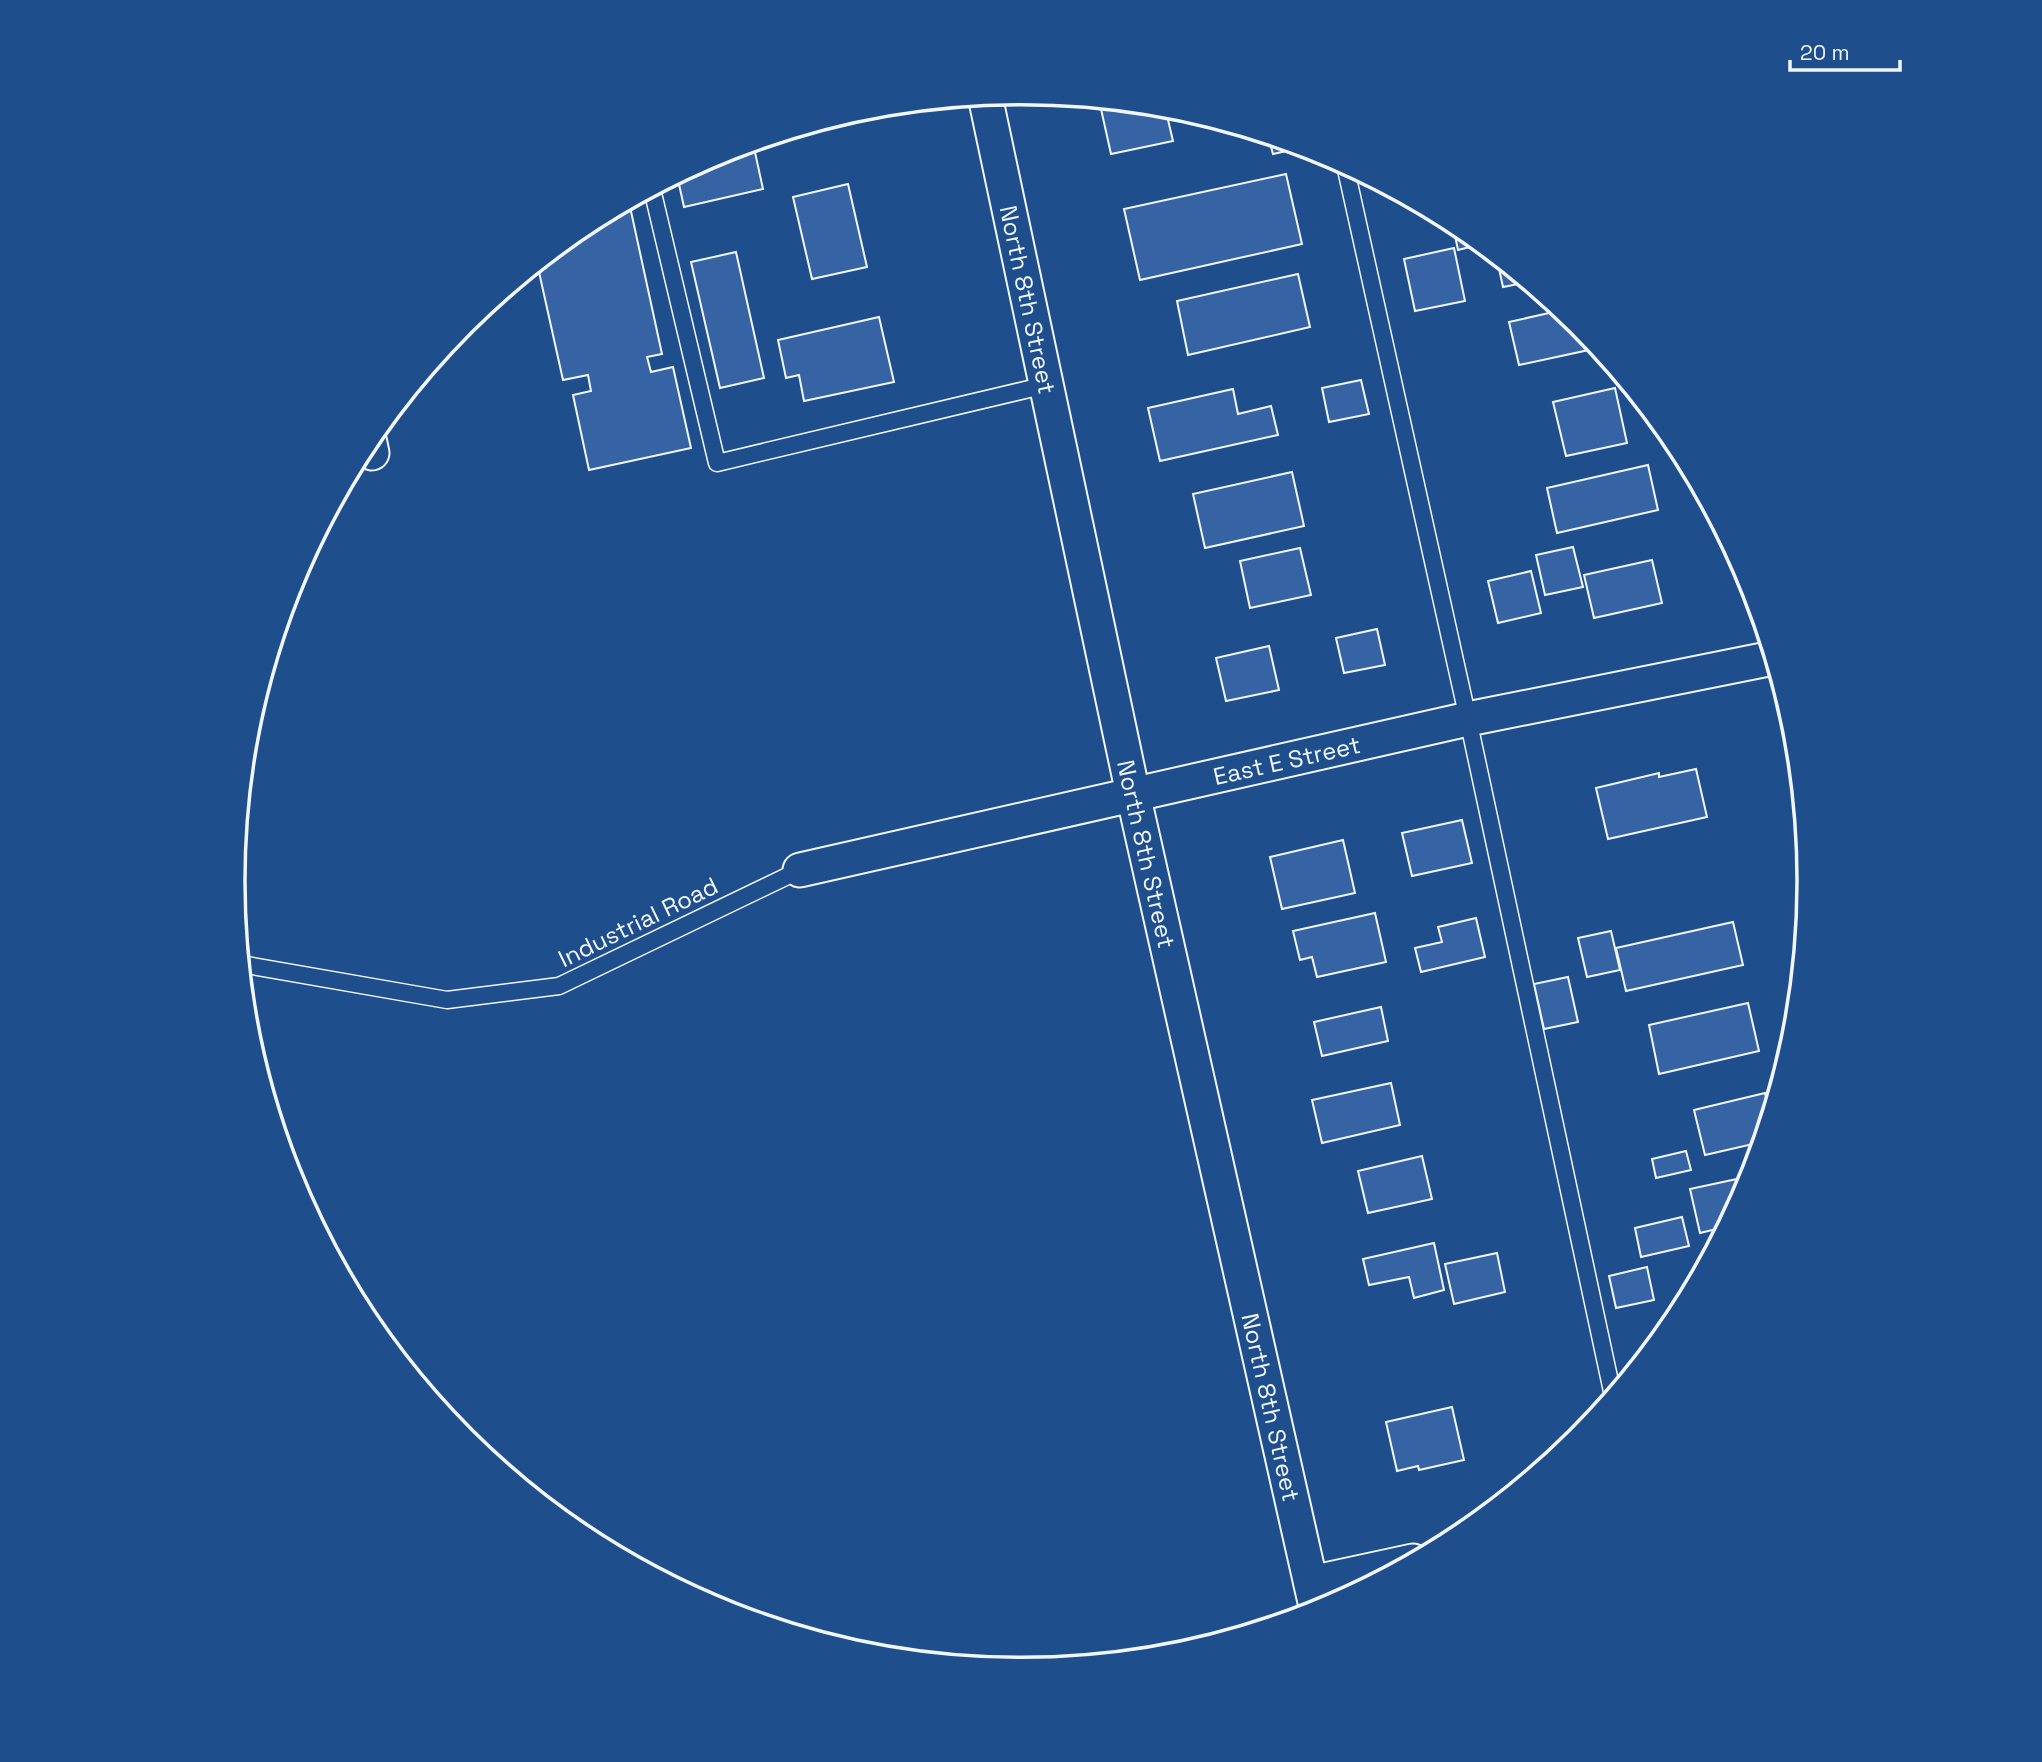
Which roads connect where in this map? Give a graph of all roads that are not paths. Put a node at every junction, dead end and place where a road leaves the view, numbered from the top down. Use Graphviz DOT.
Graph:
graph roads {
  1 [pos="987,106"];
  2 [pos="1348,178"];
  3 [pos="654,198"];
  4 [pos="1046,385"];
  5 [pos="1764,659"];
  6 [pos="1468,719"];
  7 [pos="1133,794"];
  8 [pos="800,870"];
  9 [pos="250,966"];
  10 [pos="1611,1385"];
  11 [pos="1344,1586"];
  12 [pos="1314,1597"];
  1 -- 4 [label="street, North 8th Street"];
  2 -- 6 [label="lane"];
  3 -- 4 [label="lane"];
  4 -- 7 [label="street, North 8th Street"];
  5 -- 6 [label="street, East E Street"];
  6 -- 7 [label="street, East E Street"];
  6 -- 10 [label="lane"];
  7 -- 8 [label="street, East E Street"];
  7 -- 12 [label="street, North 8th Street"];
  8 -- 9 [label="lane, Industrial Road"];
  11 -- 12 [label="street"];
}
